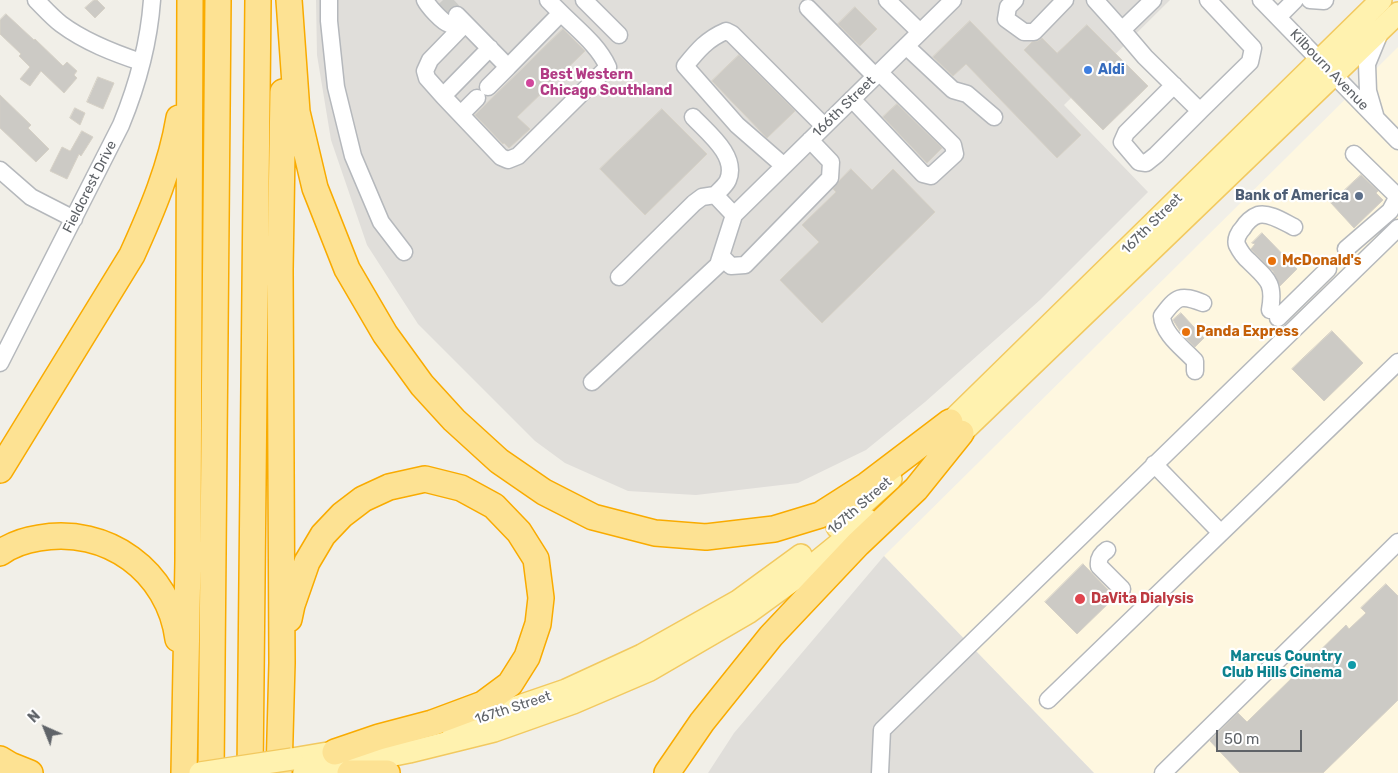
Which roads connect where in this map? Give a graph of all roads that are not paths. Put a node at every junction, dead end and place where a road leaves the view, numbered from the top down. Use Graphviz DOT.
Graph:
graph roads {
  1 [pos="36,0"];
  2 [pos="152,0"];
  3 [pos="190,0"];
  4 [pos="218,0"];
  5 [pos="258,0"];
  6 [pos="287,0"];
  7 [pos="329,0"];
  8 [pos="425,0"];
  9 [pos="548,0"];
  10 [pos="584,0"];
  11 [pos="887,0"];
  12 [pos="953,0"];
  13 [pos="1014,0"];
  14 [pos="1065,0"];
  15 [pos="1094,0"];
  16 [pos="1153,0"];
  17 [pos="1208,0"];
  18 [pos="1261,0"];
  19 [pos="1295,0"];
  20 [pos="1310,0"];
  21 [pos="1325,0"];
  22 [pos="1381,0"];
  23 [pos="808,8"];
  24 [pos="1398,13"];
  25 [pos="561,14"];
  26 [pos="1278,17"];
  27 [pos="461,20"];
  28 [pos="1122,30"];
  29 [pos="1381,30"];
  30 [pos="920,32"];
  31 [pos="619,35"];
  32 [pos="190,41"];
  33 [pos="906,46"];
  34 [pos="490,48"];
  35 [pos="1319,59"];
  36 [pos="142,62"];
  37 [pos="508,67"];
  38 [pos="877,74"];
  39 [pos="1334,75"];
  40 [pos="1174,85"];
  41 [pos="443,96"];
  42 [pos="852,99"];
  43 [pos="1200,110"];
  44 [pos="461,114"];
  45 [pos="693,117"];
  46 [pos="994,117"];
  47 [pos="1377,119"];
  48 [pos="824,126"];
  49 [pos="810,140"];
  50 [pos="1398,141"];
  51 [pos="1354,154"];
  52 [pos="784,166"];
  53 [pos="0,170"];
  54 [pos="715,195"];
  55 [pos="734,215"];
  56 [pos="74,219"];
  57 [pos="1294,227"];
  58 [pos="1398,228"];
  59 [pos="1346,249"];
  60 [pos="404,252"];
  61 [pos="721,256"];
  62 [pos="1328,269"];
  63 [pos="619,277"];
  64 [pos="1203,303"];
  65 [pos="1,357"];
  66 [pos="1398,362"];
  67 [pos="1195,371"];
  68 [pos="592,382"];
  69 [pos="956,428"];
  70 [pos="1154,464"];
  71 [pos="0,470"];
  72 [pos="1221,533"];
  73 [pos="1398,542"];
  74 [pos="1107,550"];
  75 [pos="0,553"];
  76 [pos="1122,589"];
  77 [pos="282,663"];
  78 [pos="186,700"];
  79 [pos="1048,700"];
  80 [pos="335,752"];
  81 [pos="0,760"];
  82 [pos="292,768"];
  83 [pos="30,773"];
  84 [pos="184,773"];
  85 [pos="200,773"];
  86 [pos="211,773"];
  87 [pos="250,773"];
  88 [pos="350,773"];
  89 [pos="387,773"];
  90 [pos="667,773"];
  91 [pos="880,773"];
  92 [pos="1163,773"];
  1 -- 36 [label="street"];
  2 -- 36 [label="street, Fieldcrest Drive"];
  3 -- 32 [label="highway"];
  4 -- 86 [label="highway"];
  5 -- 87 [label="highway"];
  6 -- 69 [label="highway"];
  6 -- 77 [label="highway"];
  7 -- 60 [label="street"];
  8 -- 27 [label="street"];
  9 -- 25 [label="street"];
  10 -- 31 [label="street"];
  11 -- 30 [label="street"];
  12 -- 30 [label="street, 166th Street"];
  13 -- 14 [label="street"];
  15 -- 28 [label="street"];
  16 -- 28 [label="street"];
  17 -- 43 [label="street"];
  18 -- 26 [label="street, Kilbourn Avenue"];
  19 -- 26 [label="street"];
  20 -- 21 [label="street"];
  22 -- 35 [label="main road, 167th Street"];
  23 -- 38 [label="street"];
  24 -- 29 [label="main road, 167th Street"];
  25 -- 37 [label="street"];
  25 -- 44 [label="street"];
  26 -- 35 [label="street, Kilbourn Avenue"];
  27 -- 34 [label="street"];
  27 -- 41 [label="street"];
  28 -- 40 [label="street"];
  29 -- 39 [label="main road, 167th Street"];
  29 -- 47 [label="street"];
  30 -- 33 [label="street, 166th Street"];
  32 -- 71 [label="highway"];
  32 -- 78 [label="highway"];
  33 -- 38 [label="street, 166th Street"];
  33 -- 46 [label="street"];
  34 -- 37 [label="street"];
  34 -- 41 [label="street"];
  35 -- 39 [label="street, Kilbourn Avenue"];
  35 -- 69 [label="main road, 167th Street"];
  36 -- 56 [label="street, Fieldcrest Drive"];
  37 -- 44 [label="street"];
  38 -- 42 [label="street, 166th Street"];
  38 -- 42 [label="street"];
  39 -- 47 [label="street, Kilbourn Avenue"];
  39 -- 69 [label="main road, 167th Street"];
  40 -- 43 [label="street"];
  40 -- 43 [label="street"];
  41 -- 44 [label="street"];
  42 -- 48 [label="street, 166th Street"];
  45 -- 54 [label="street"];
  47 -- 50 [label="street, Kilbourn Avenue"];
  48 -- 49 [label="street, 166th Street"];
  48 -- 52 [label="street"];
  49 -- 52 [label="street, 166th Street"];
  49 -- 61 [label="street"];
  51 -- 59 [label="street"];
  52 -- 55 [label="street, 166th Street"];
  53 -- 56 [label="street"];
  54 -- 55 [label="street"];
  54 -- 63 [label="street"];
  55 -- 61 [label="street"];
  56 -- 65 [label="street, Fieldcrest Drive"];
  57 -- 62 [label="street"];
  58 -- 70 [label="street"];
  61 -- 68 [label="street"];
  64 -- 67 [label="street"];
  66 -- 72 [label="street"];
  69 -- 80 [label="main road, 167th Street"];
  69 -- 82 [label="main road, 167th Street"];
  69 -- 90 [label="highway"];
  70 -- 72 [label="street"];
  70 -- 91 [label="street"];
  72 -- 79 [label="street"];
  73 -- 92 [label="street"];
  74 -- 76 [label="street"];
  75 -- 78 [label="highway"];
  77 -- 80 [label="highway"];
  77 -- 82 [label="highway"];
  78 -- 84 [label="highway"];
  80 -- 82 [label="main road, 167th Street"];
  81 -- 83 [label="highway"];
  82 -- 85 [label="main road, 167th Street, bridge"];
  88 -- 89 [label="highway"];
}
